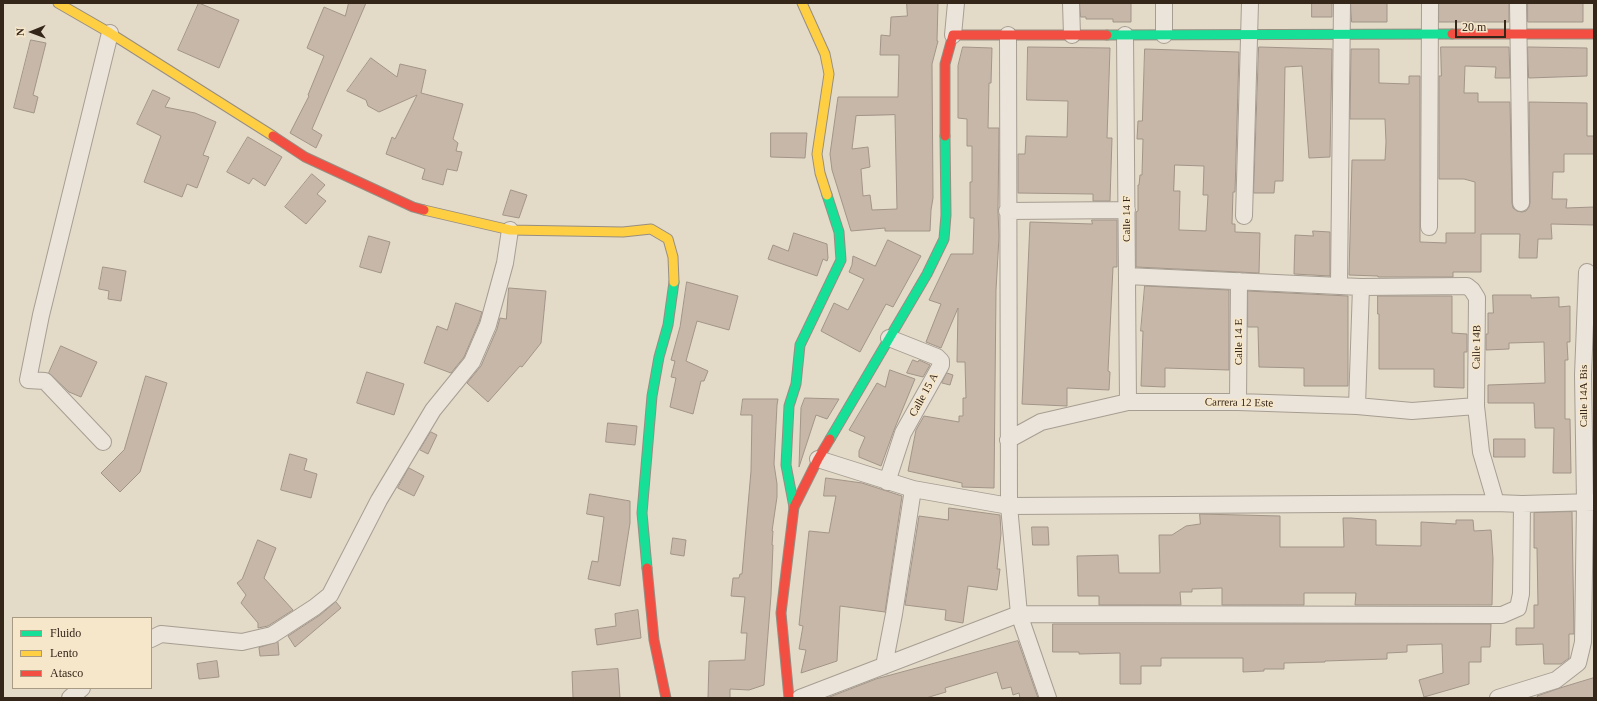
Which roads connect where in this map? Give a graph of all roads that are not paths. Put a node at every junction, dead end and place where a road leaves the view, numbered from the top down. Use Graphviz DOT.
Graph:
graph roads {
  1 [pos="58,3"];
  2 [pos="802,3"];
  3 [pos="956,3"];
  4 [pos="1071,3"];
  5 [pos="1164,3"];
  6 [pos="1250,3"];
  7 [pos="1342,3"];
  8 [pos="1430,3"];
  9 [pos="1518,3"];
  10 [pos="110,34"];
  11 [pos="1250,34"];
  12 [pos="1342,34"];
  13 [pos="1518,34"];
  14 [pos="1594,34"];
  15 [pos="953,35"];
  16 [pos="1008,35"];
  17 [pos="1072,35"];
  18 [pos="1125,35"];
  19 [pos="1164,35"];
  20 [pos="1430,35"];
  21 [pos="1521,204"];
  22 [pos="1127,210"];
  23 [pos="1007,211"];
  24 [pos="1244,216"];
  25 [pos="1429,227"];
  26 [pos="510,230"];
  27 [pos="1587,272"];
  28 [pos="1127,276"];
  29 [pos="1239,281"];
  30 [pos="1339,285"];
  31 [pos="1360,287"];
  32 [pos="889,338"];
  33 [pos="1588,375"];
  34 [pos="1128,402"];
  35 [pos="1238,402"];
  36 [pos="1357,406"];
  37 [pos="1476,406"];
  38 [pos="1008,440"];
  39 [pos="103,442"];
  40 [pos="818,460"];
  41 [pos="887,482"];
  42 [pos="913,489"];
  43 [pos="1496,502"];
  44 [pos="1590,502"];
  45 [pos="1522,504"];
  46 [pos="1009,506"];
  47 [pos="794,507"];
  48 [pos="1019,614"];
  49 [pos="152,638"];
  50 [pos="884,666"];
  51 [pos="81,689"];
  52 [pos="70,698"];
  53 [pos="666,698"];
  54 [pos="789,698"];
  55 [pos="800,698"];
  56 [pos="1048,698"];
  57 [pos="1498,698"];
  1 -- 10 [label="street"];
  2 -- 47 [label="street"];
  3 -- 15 [label="street"];
  4 -- 17 [label="street"];
  5 -- 19 [label="street"];
  6 -- 11 [label="street"];
  7 -- 12 [label="street"];
  8 -- 20 [label="street"];
  9 -- 13 [label="street"];
  10 -- 26 [label="street"];
  10 -- 39 [label="street"];
  11 -- 12 [label="street"];
  11 -- 19 [label="street"];
  11 -- 24 [label="street"];
  12 -- 20 [label="street"];
  12 -- 30 [label="street"];
  13 -- 14 [label="street"];
  13 -- 20 [label="street"];
  13 -- 21 [label="street"];
  15 -- 16 [label="street"];
  15 -- 32 [label="street"];
  16 -- 17 [label="street"];
  16 -- 23 [label="street"];
  17 -- 18 [label="street"];
  18 -- 19 [label="street"];
  18 -- 22 [label="street, Calle 14 F"];
  20 -- 25 [label="street"];
  22 -- 23 [label="street"];
  22 -- 28 [label="street, Calle 14 F"];
  23 -- 38 [label="street"];
  26 -- 49 [label="street"];
  26 -- 53 [label="street"];
  27 -- 33 [label="street, Calle 14A Bis"];
  28 -- 29 [label="street"];
  28 -- 34 [label="street, Calle 14 F"];
  29 -- 30 [label="street"];
  29 -- 35 [label="street, Calle 14 E"];
  30 -- 31 [label="street"];
  31 -- 36 [label="street"];
  31 -- 37 [label="street, Calle 14B"];
  32 -- 40 [label="street"];
  32 -- 41 [label="street, Calle 15 A"];
  33 -- 44 [label="street, Calle 14A Bis"];
  34 -- 35 [label="street, Carrera 12 Este"];
  34 -- 38 [label="street, Carrera 12 Este"];
  35 -- 36 [label="street, Carrera 12 Este"];
  36 -- 37 [label="street, Carrera 12 Este"];
  37 -- 43 [label="street, Calle 14B"];
  38 -- 46 [label="street"];
  40 -- 41 [label="street"];
  40 -- 47 [label="street"];
  41 -- 42 [label="street"];
  42 -- 46 [label="street"];
  42 -- 50 [label="street"];
  43 -- 45 [label="street"];
  43 -- 46 [label="street"];
  44 -- 45 [label="street"];
  44 -- 57 [label="street, Calle 14A Bis"];
  45 -- 48 [label="street"];
  46 -- 48 [label="street"];
  47 -- 54 [label="street"];
  48 -- 50 [label="street"];
  48 -- 56 [label="street"];
  50 -- 55 [label="street"];
  51 -- 52 [label="street"];
}
